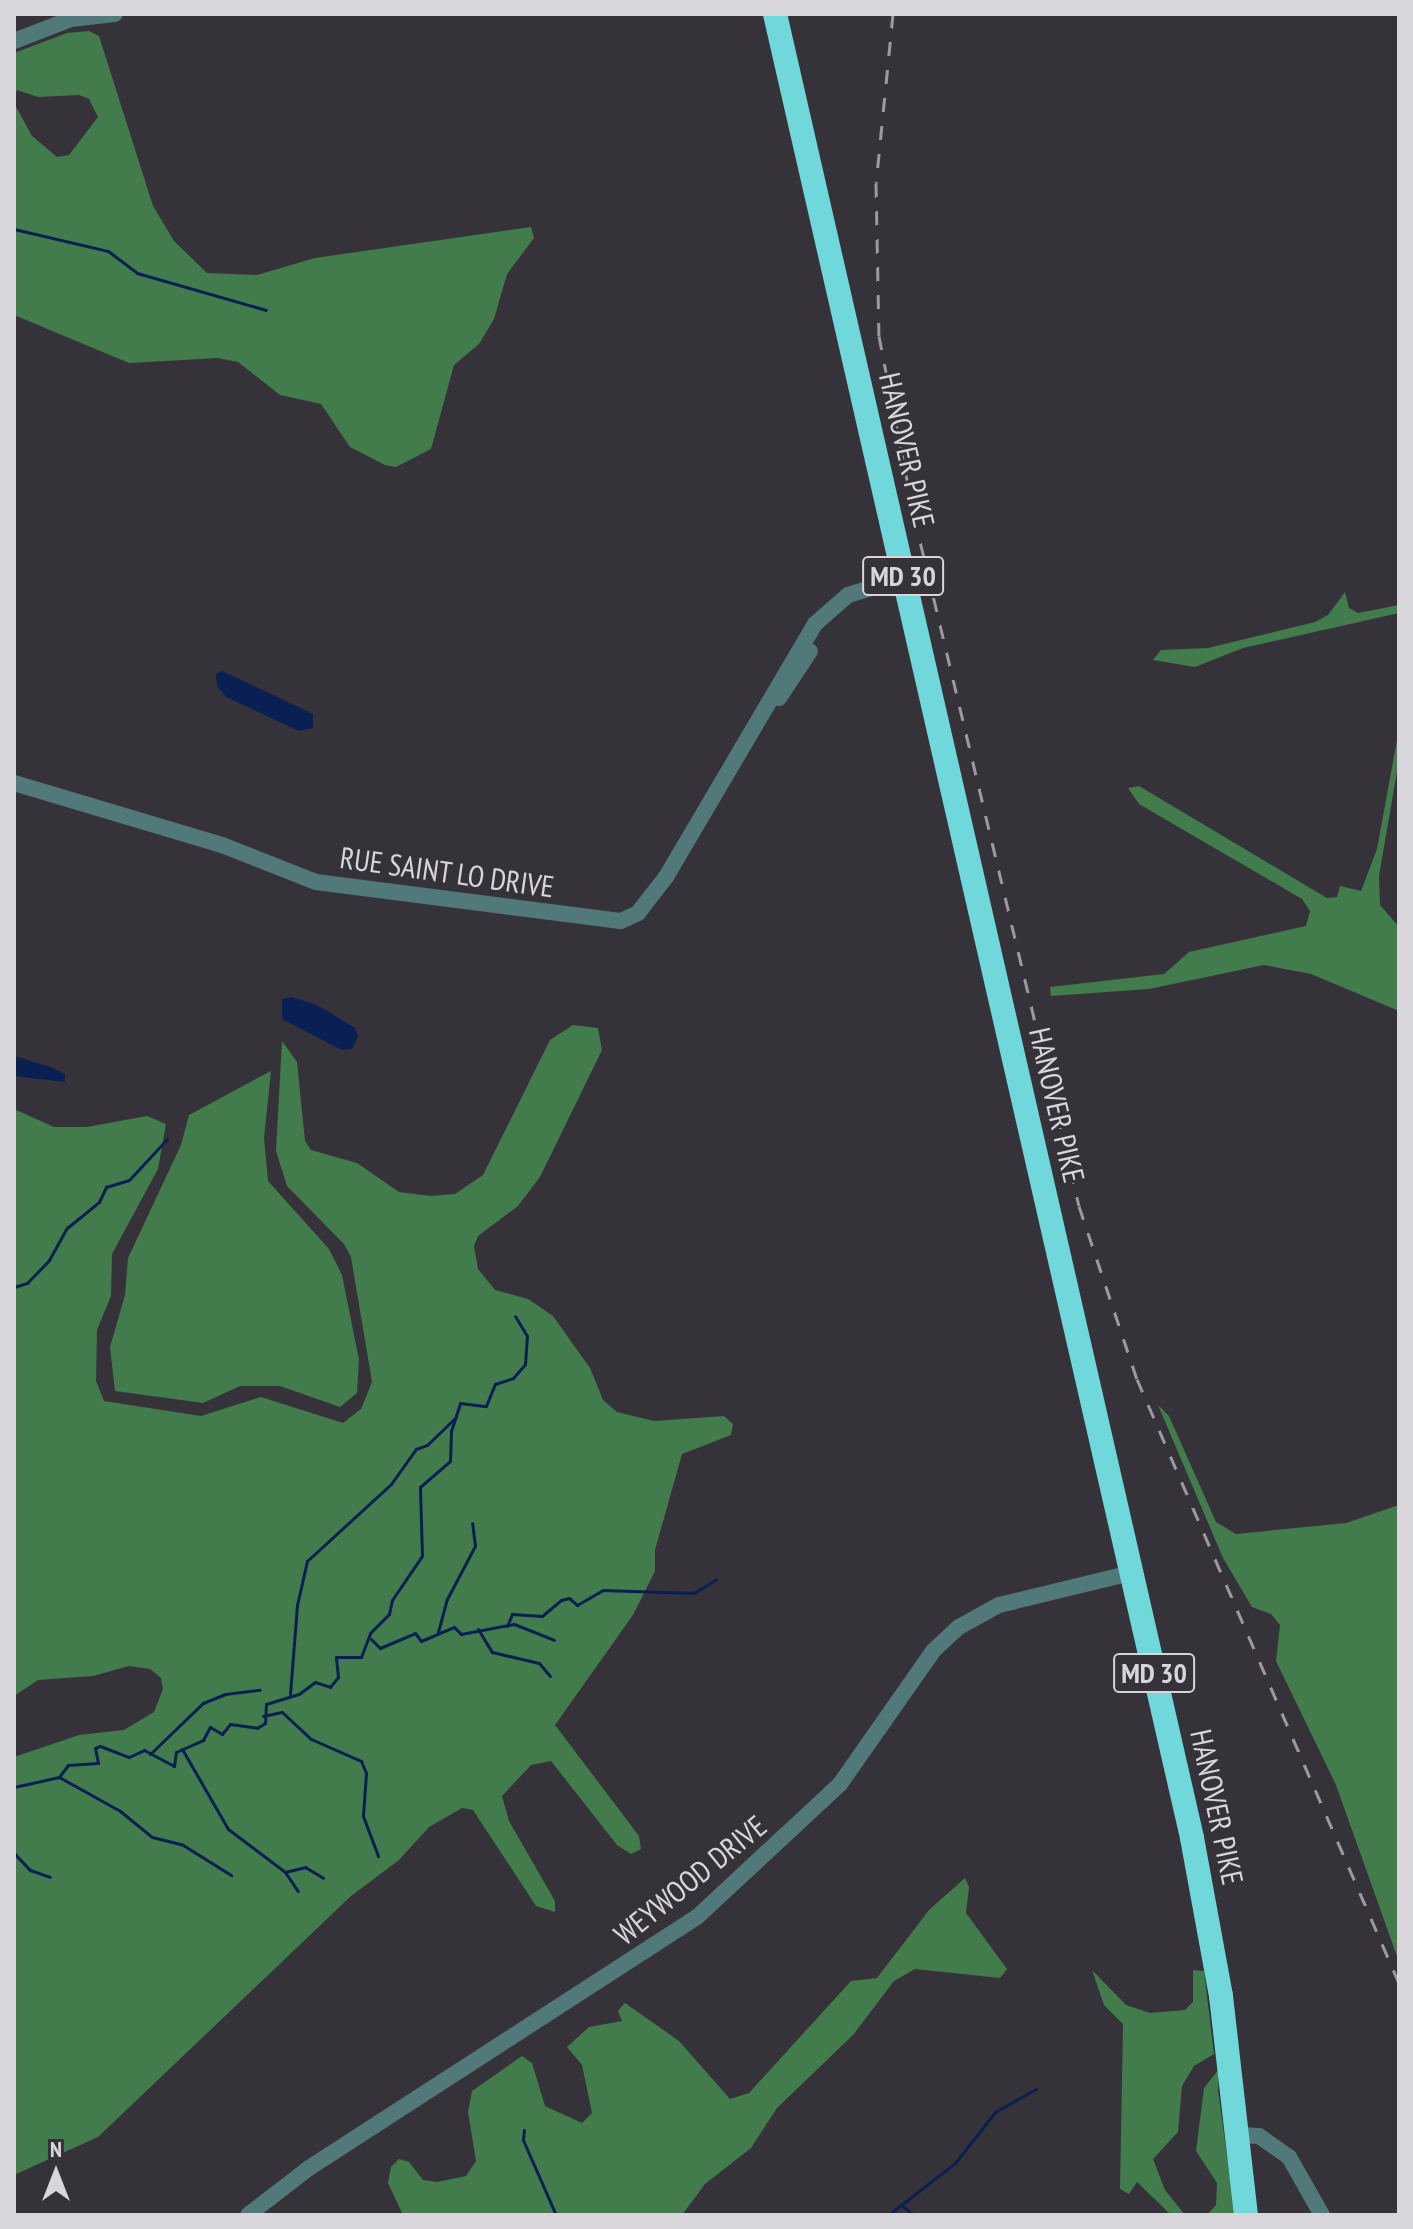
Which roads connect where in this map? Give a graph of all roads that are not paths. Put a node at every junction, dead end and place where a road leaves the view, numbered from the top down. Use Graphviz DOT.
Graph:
graph roads {
  1 [pos="115,14"];
  2 [pos="775,14"];
  3 [pos="14,41"];
  4 [pos="904,578"];
  5 [pos="14,783"];
  6 [pos="1131,1573"];
  7 [pos="1239,2135"];
  8 [pos="248,2215"];
  9 [pos="1246,2215"];
  10 [pos="1322,2215"];
  1 -- 3 [label="street"];
  2 -- 4 [label="highway, HANOVER PIKE / MD 30"];
  4 -- 5 [label="street, RUE SAINT LO DRIVE"];
  4 -- 6 [label="highway, HANOVER PIKE / MD 30"];
  6 -- 7 [label="highway, HANOVER PIKE / MD 30"];
  6 -- 8 [label="street, WEYWOOD DRIVE"];
  7 -- 9 [label="highway, HANOVER PIKE / MD 30"];
  7 -- 10 [label="street"];
}
